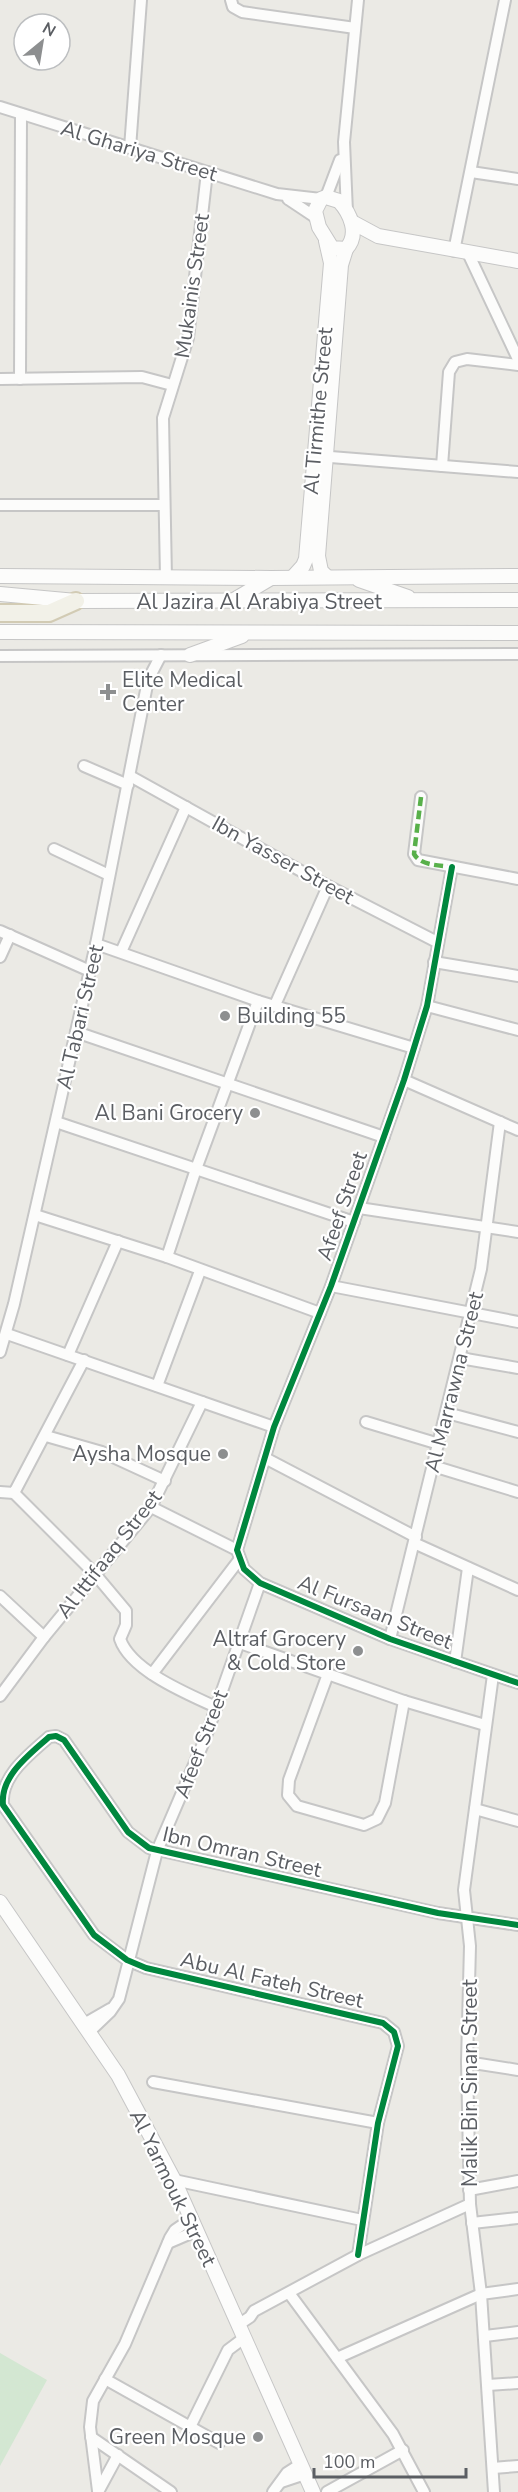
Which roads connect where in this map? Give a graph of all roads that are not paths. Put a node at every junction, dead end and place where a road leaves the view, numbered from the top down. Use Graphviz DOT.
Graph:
graph roads {
  1 [pos="141,0"];
  2 [pos="231,0"];
  3 [pos="358,0"];
  4 [pos="505,0"];
  5 [pos="356,28"];
  6 [pos="0,107"];
  7 [pos="21,114"];
  8 [pos="344,142"];
  9 [pos="130,148"];
  10 [pos="207,172"];
  11 [pos="471,172"];
  12 [pos="518,179"];
  13 [pos="277,194"];
  14 [pos="324,198"];
  15 [pos="315,217"];
  16 [pos="349,217"];
  17 [pos="378,236"];
  18 [pos="326,241"];
  19 [pos="349,245"];
  20 [pos="461,252"];
  21 [pos="518,261"];
  22 [pos="518,359"];
  23 [pos="518,365"];
  24 [pos="0,379"];
  25 [pos="20,379"];
  26 [pos="172,385"];
  27 [pos="321,456"];
  28 [pos="441,466"];
  29 [pos="518,472"];
  30 [pos="0,505"];
  31 [pos="164,506"];
  32 [pos="0,576"];
  33 [pos="518,576"];
  34 [pos="293,577"];
  35 [pos="327,577"];
  36 [pos="166,578"];
  37 [pos="271,578"];
  38 [pos="354,578"];
  39 [pos="0,594"];
  40 [pos="518,600"];
  41 [pos="76,601"];
  42 [pos="231,602"];
  43 [pos="434,602"];
  44 [pos="0,613"];
  45 [pos="0,632"];
  46 [pos="253,632"];
  47 [pos="518,633"];
  48 [pos="518,654"];
  49 [pos="139,655"];
  50 [pos="162,655"];
  51 [pos="190,655"];
  52 [pos="0,656"];
  53 [pos="148,680"];
  54 [pos="84,766"];
  55 [pos="129,781"];
  56 [pos="421,796"];
  57 [pos="186,807"];
  58 [pos="54,849"];
  59 [pos="452,867"];
  60 [pos="109,875"];
  61 [pos="518,879"];
  62 [pos="328,886"];
  63 [pos="5,933"];
  64 [pos="437,942"];
  65 [pos="96,944"];
  66 [pos="121,952"];
  67 [pos="0,957"];
  68 [pos="434,962"];
  69 [pos="90,971"];
  70 [pos="518,976"];
  71 [pos="258,1001"];
  72 [pos="275,1005"];
  73 [pos="427,1006"];
  74 [pos="518,1030"];
  75 [pos="76,1032"];
  76 [pos="414,1048"];
  77 [pos="404,1080"];
  78 [pos="228,1083"];
  79 [pos="56,1122"];
  80 [pos="500,1122"];
  81 [pos="518,1130"];
  82 [pos="384,1137"];
  83 [pos="196,1169"];
  84 [pos="359,1208"];
  85 [pos="35,1215"];
  86 [pos="354,1222"];
  87 [pos="485,1227"];
  88 [pos="518,1232"];
  89 [pos="118,1241"];
  90 [pos="168,1257"];
  91 [pos="200,1270"];
  92 [pos="331,1286"];
  93 [pos="320,1313"];
  94 [pos="471,1313"];
  95 [pos="518,1322"];
  96 [pos="7,1334"];
  97 [pos="0,1352"];
  98 [pos="68,1355"];
  99 [pos="460,1358"];
  100 [pos="84,1360"];
  101 [pos="518,1368"];
  102 [pos="157,1386"];
  103 [pos="202,1402"];
  104 [pos="447,1413"];
  105 [pos="366,1422"];
  106 [pos="274,1428"];
  107 [pos="518,1432"];
  108 [pos="46,1436"];
  109 [pos="439,1444"];
  110 [pos="265,1458"];
  111 [pos="434,1466"];
  112 [pos="165,1481"];
  113 [pos="0,1492"];
  114 [pos="518,1492"];
  115 [pos="14,1493"];
  116 [pos="151,1507"];
  117 [pos="415,1540"];
  118 [pos="238,1555"];
  119 [pos="468,1568"];
  120 [pos="95,1574"];
  121 [pos="260,1583"];
  122 [pos="518,1590"];
  123 [pos="0,1596"];
  124 [pos="44,1637"];
  125 [pos="390,1639"];
  126 [pos="240,1643"];
  127 [pos="455,1662"];
  128 [pos="152,1674"];
  129 [pos="328,1674"];
  130 [pos="493,1675"];
  131 [pos="518,1683"];
  132 [pos="0,1696"];
  133 [pos="404,1701"];
  134 [pos="216,1707"];
  135 [pos="485,1725"];
  136 [pos="1,1794"];
  137 [pos="475,1809"];
  138 [pos="518,1821"];
  139 [pos="158,1851"];
  140 [pos="0,1902"];
  141 [pos="466,1918"];
  142 [pos="518,1925"];
  143 [pos="127,1960"];
  144 [pos="87,2028"];
  145 [pos="467,2062"];
  146 [pos="518,2070"];
  147 [pos="153,2082"];
  148 [pos="378,2123"];
  149 [pos="174,2180"];
  150 [pos="518,2181"];
  151 [pos="469,2190"];
  152 [pos="470,2204"];
  153 [pos="518,2218"];
  154 [pos="362,2220"];
  155 [pos="472,2223"];
  156 [pos="193,2225"];
  157 [pos="358,2255"];
  158 [pos="518,2289"];
  159 [pos="289,2293"];
  160 [pos="481,2294"];
  161 [pos="241,2331"];
  162 [pos="518,2332"];
  163 [pos="484,2336"];
  164 [pos="337,2358"];
  165 [pos="105,2379"];
  166 [pos="518,2383"];
  167 [pos="488,2385"];
  168 [pos="190,2427"];
  169 [pos="91,2437"];
  170 [pos="219,2443"];
  171 [pos="403,2450"];
  172 [pos="118,2455"];
  173 [pos="518,2466"];
  174 [pos="493,2468"];
  175 [pos="303,2469"];
  176 [pos="98,2492"];
  177 [pos="171,2492"];
  178 [pos="273,2492"];
  179 [pos="313,2492"];
  180 [pos="327,2492"];
  181 [pos="424,2492"];
  182 [pos="494,2492"];
  1 -- 9 [label="street"];
  2 -- 5 [label="street"];
  3 -- 5 [label="street"];
  4 -- 11 [label="street"];
  5 -- 8 [label="street"];
  6 -- 7 [label="street, Al Ghariya Street"];
  7 -- 9 [label="street, Al Ghariya Street"];
  7 -- 25 [label="street"];
  8 -- 14 [label="street"];
  8 -- 16 [label="street"];
  9 -- 10 [label="street, Al Ghariya Street"];
  10 -- 13 [label="street, Al Ghariya Street"];
  10 -- 26 [label="street, Mukainis Street"];
  11 -- 12 [label="street"];
  11 -- 20 [label="street"];
  13 -- 14 [label="street, Al Ghariya Street"];
  13 -- 15 [label="street, Al Ghariya Street"];
  14 -- 15 [label="street"];
  14 -- 16 [label="street"];
  15 -- 18 [label="street, Al Tirmithe Street"];
  16 -- 17 [label="street"];
  16 -- 19 [label="street, Al Tirmithe Street"];
  17 -- 19 [label="street"];
  17 -- 20 [label="street"];
  18 -- 19 [label="street"];
  18 -- 27 [label="street, Al Tirmithe Street"];
  19 -- 27 [label="street, Al Tirmithe Street"];
  20 -- 21 [label="street"];
  20 -- 22 [label="street"];
  23 -- 28 [label="street"];
  24 -- 25 [label="street"];
  25 -- 26 [label="street"];
  26 -- 31 [label="street, Mukainis Street"];
  27 -- 28 [label="street"];
  27 -- 34 [label="street, Al Tirmithe Street"];
  27 -- 35 [label="street, Al Tirmithe Street"];
  28 -- 29 [label="street"];
  30 -- 31 [label="street"];
  31 -- 36 [label="street, Mukainis Street"];
  32 -- 36 [label="street, Al Jazira Al Arabiya Street"];
  33 -- 38 [label="street, Al Jazira Al Arabiya Street"];
  34 -- 35 [label="street, Al Jazira Al Arabiya Street"];
  34 -- 37 [label="street, Al Jazira Al Arabiya Street"];
  35 -- 38 [label="street, Al Jazira Al Arabiya Street"];
  36 -- 37 [label="street, Al Jazira Al Arabiya Street"];
  37 -- 42 [label="street"];
  38 -- 43 [label="street"];
  39 -- 41 [label="street, Al Jazira Al Arabiya Street"];
  40 -- 43 [label="street, Al Jazira Al Arabiya Street"];
  41 -- 42 [label="street, Al Jazira Al Arabiya Street"];
  41 -- 44 [label="main road"];
  42 -- 43 [label="street, Al Jazira Al Arabiya Street"];
  45 -- 46 [label="street, Al Jazira Al Arabiya Street"];
  46 -- 47 [label="street, Al Jazira Al Arabiya Street"];
  46 -- 51 [label="street"];
  48 -- 51 [label="street"];
  49 -- 50 [label="street"];
  49 -- 52 [label="street"];
  49 -- 53 [label="street"];
  50 -- 51 [label="street"];
  50 -- 53 [label="street, Al Tabari Street"];
  53 -- 55 [label="street, Al Tabari Street"];
  54 -- 55 [label="street, Ibn Yasser Street"];
  55 -- 57 [label="street, Ibn Yasser Street"];
  55 -- 60 [label="street, Al Tabari Street"];
  56 -- 59 [label="street"];
  57 -- 62 [label="street, Ibn Yasser Street"];
  57 -- 66 [label="street"];
  58 -- 60 [label="street"];
  59 -- 61 [label="street"];
  59 -- 64 [label="street, Afeef Street"];
  60 -- 65 [label="street, Al Tabari Street"];
  62 -- 64 [label="street, Ibn Yasser Street"];
  62 -- 72 [label="street"];
  63 -- 67 [label="street"];
  63 -- 69 [label="street"];
  64 -- 68 [label="street, Afeef Street"];
  65 -- 66 [label="street"];
  65 -- 69 [label="street, Al Tabari Street"];
  66 -- 71 [label="street"];
  68 -- 70 [label="street"];
  68 -- 73 [label="street, Afeef Street"];
  69 -- 75 [label="street, Al Tabari Street"];
  71 -- 72 [label="street"];
  71 -- 78 [label="street"];
  72 -- 76 [label="street"];
  73 -- 74 [label="street"];
  73 -- 76 [label="street, Afeef Street"];
  75 -- 78 [label="street"];
  75 -- 79 [label="street, Al Tabari Street"];
  76 -- 77 [label="street, Afeef Street"];
  77 -- 80 [label="street"];
  77 -- 82 [label="street, Afeef Street"];
  78 -- 82 [label="street"];
  78 -- 83 [label="street"];
  79 -- 83 [label="street"];
  79 -- 85 [label="street, Al Tabari Street"];
  80 -- 81 [label="street"];
  80 -- 87 [label="street, Al Marrawna Street"];
  82 -- 84 [label="street, Afeef Street"];
  83 -- 86 [label="street"];
  83 -- 90 [label="street"];
  84 -- 86 [label="street, Afeef Street"];
  84 -- 87 [label="street"];
  85 -- 89 [label="street"];
  85 -- 96 [label="street, Al Tabari Street"];
  86 -- 92 [label="street, Afeef Street"];
  87 -- 88 [label="street"];
  87 -- 94 [label="street, Al Marrawna Street"];
  89 -- 90 [label="street"];
  89 -- 98 [label="street"];
  90 -- 91 [label="street"];
  91 -- 93 [label="street"];
  91 -- 102 [label="street"];
  92 -- 93 [label="street, Afeef Street"];
  92 -- 94 [label="street"];
  93 -- 106 [label="street, Afeef Street"];
  94 -- 95 [label="street"];
  94 -- 99 [label="street, Al Marrawna Street"];
  96 -- 97 [label="street, Al Tabari Street"];
  96 -- 98 [label="street"];
  98 -- 100 [label="street"];
  99 -- 101 [label="street"];
  99 -- 104 [label="street, Al Marrawna Street"];
  100 -- 102 [label="street"];
  100 -- 108 [label="street"];
  102 -- 103 [label="street"];
  103 -- 106 [label="street"];
  103 -- 112 [label="street, Al Ittifaaq Street"];
  104 -- 107 [label="street"];
  104 -- 109 [label="street, Al Marrawna Street"];
  105 -- 109 [label="street"];
  106 -- 110 [label="street, Afeef Street"];
  108 -- 112 [label="street"];
  108 -- 115 [label="street"];
  109 -- 111 [label="street, Al Marrawna Street"];
  110 -- 117 [label="street"];
  110 -- 118 [label="street, Afeef Street"];
  111 -- 114 [label="street"];
  111 -- 117 [label="street, Al Marrawna Street"];
  112 -- 116 [label="street, Al Ittifaaq Street"];
  113 -- 115 [label="street"];
  115 -- 120 [label="street"];
  116 -- 118 [label="street, Al Fursaan Street"];
  116 -- 120 [label="street, Al Ittifaaq Street"];
  117 -- 119 [label="street"];
  117 -- 125 [label="street, Al Marrawna Street"];
  118 -- 121 [label="street, Al Fursaan Street"];
  118 -- 128 [label="street"];
  119 -- 122 [label="street"];
  119 -- 127 [label="street"];
  120 -- 124 [label="street, Al Ittifaaq Street"];
  120 -- 128 [label="street"];
  121 -- 125 [label="street, Al Fursaan Street"];
  121 -- 126 [label="street, Afeef Street"];
  123 -- 124 [label="street"];
  124 -- 132 [label="street, Al Ittifaaq Street"];
  125 -- 127 [label="street, Al Fursaan Street"];
  126 -- 129 [label="street"];
  126 -- 134 [label="street, Afeef Street"];
  127 -- 130 [label="street, Al Fursaan Street"];
  128 -- 134 [label="street"];
  129 -- 133 [label="street"];
  129 -- 133 [label="street"];
  130 -- 131 [label="street, Al Fursaan Street"];
  130 -- 135 [label="street, Malik Bin Sinan Street"];
  133 -- 135 [label="street"];
  134 -- 139 [label="street, Afeef Street"];
  135 -- 137 [label="street, Malik Bin Sinan Street"];
  136 -- 139 [label="street, Ibn Omran Street"];
  136 -- 143 [label="street, Abu Al Fateh Street"];
  137 -- 138 [label="street"];
  137 -- 141 [label="street, Malik Bin Sinan Street"];
  139 -- 141 [label="street, Ibn Omran Street"];
  139 -- 143 [label="street, Afeef Street"];
  140 -- 144 [label="street, Al Yarmouk Street"];
  141 -- 142 [label="street, Ibn Omran Street"];
  141 -- 145 [label="street, Malik Bin Sinan Street"];
  143 -- 144 [label="street, Afeef Street"];
  143 -- 148 [label="street, Abu Al Fateh Street"];
  144 -- 149 [label="street, Al Yarmouk Street"];
  145 -- 146 [label="street"];
  145 -- 151 [label="street, Malik Bin Sinan Street"];
  147 -- 148 [label="street"];
  148 -- 154 [label="street, Abu Al Fateh Street"];
  149 -- 154 [label="street"];
  149 -- 156 [label="street, Al Yarmouk Street"];
  150 -- 151 [label="street"];
  151 -- 152 [label="street, Malik Bin Sinan Street"];
  152 -- 155 [label="street, Malik Bin Sinan Street"];
  152 -- 157 [label="street"];
  153 -- 155 [label="street"];
  154 -- 157 [label="street, Abu Al Fateh Street"];
  155 -- 160 [label="street, Malik Bin Sinan Street"];
  156 -- 161 [label="street, Al Yarmouk Street"];
  156 -- 165 [label="street"];
  157 -- 159 [label="street"];
  158 -- 160 [label="street"];
  159 -- 161 [label="street"];
  159 -- 164 [label="street"];
  160 -- 163 [label="street, Malik Bin Sinan Street"];
  160 -- 164 [label="street"];
  161 -- 168 [label="street"];
  161 -- 175 [label="street, Al Yarmouk Street"];
  162 -- 163 [label="street"];
  163 -- 167 [label="street, Malik Bin Sinan Street"];
  164 -- 171 [label="street"];
  165 -- 168 [label="street"];
  165 -- 169 [label="street"];
  166 -- 167 [label="street"];
  167 -- 174 [label="street, Malik Bin Sinan Street"];
  168 -- 170 [label="street"];
  169 -- 172 [label="street"];
  169 -- 176 [label="street"];
  171 -- 180 [label="street"];
  171 -- 181 [label="street"];
  172 -- 176 [label="street"];
  172 -- 177 [label="street"];
  173 -- 174 [label="street"];
  174 -- 182 [label="street, Malik Bin Sinan Street"];
  175 -- 178 [label="street"];
  175 -- 179 [label="street, Al Yarmouk Street"];
}
